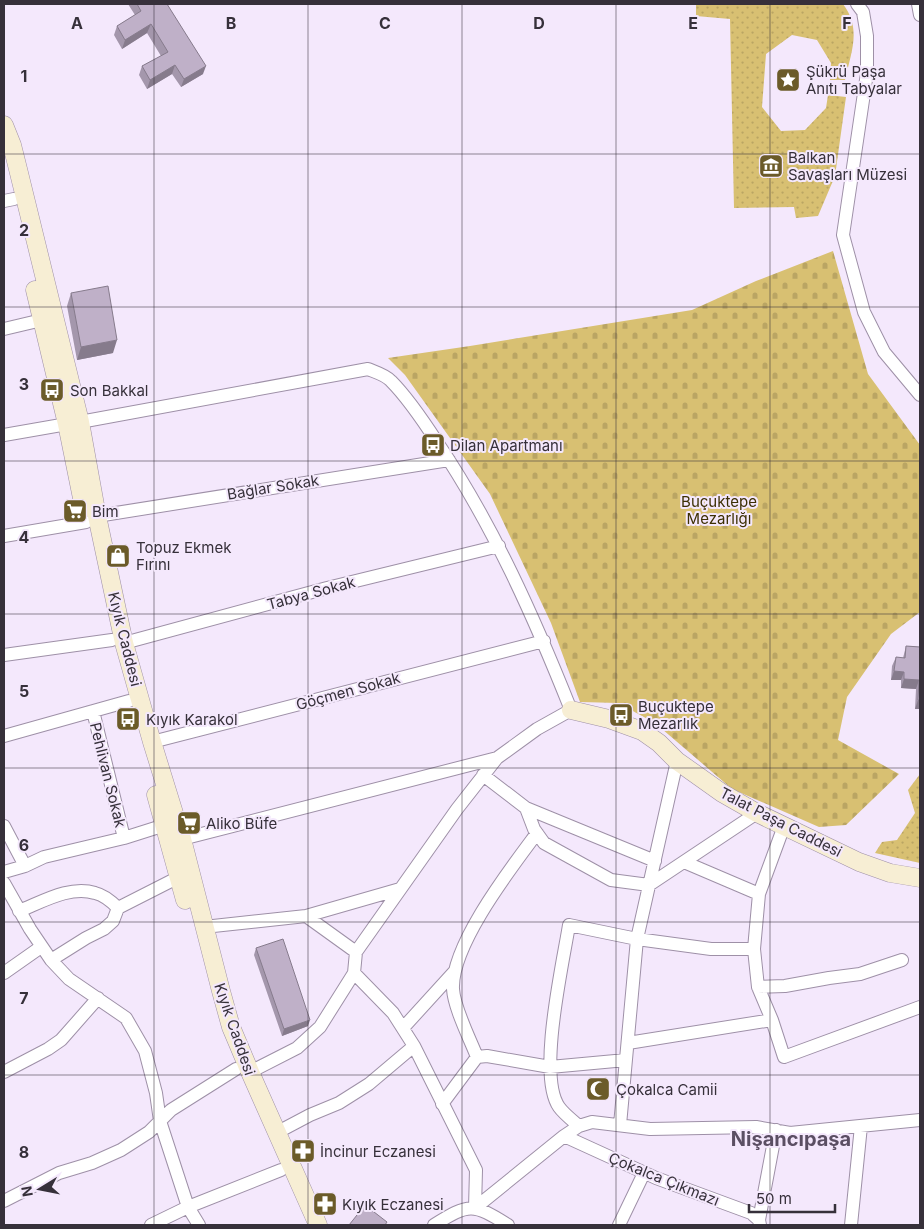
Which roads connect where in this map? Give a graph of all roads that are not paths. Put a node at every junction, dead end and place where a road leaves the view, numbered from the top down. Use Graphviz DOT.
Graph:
graph roads {
  1 [pos="857,4"];
  2 [pos="918,4"];
  3 [pos="920,15"];
  4 [pos="4,125"];
  5 [pos="4,156"];
  6 [pos="9,200"];
  7 [pos="42,320"];
  8 [pos="4,329"];
  9 [pos="920,395"];
  10 [pos="73,423"];
  11 [pos="4,435"];
  12 [pos="449,460"];
  13 [pos="92,519"];
  14 [pos="4,536"];
  15 [pos="499,546"];
  16 [pos="118,641"];
  17 [pos="544,641"];
  18 [pos="4,655"];
  19 [pos="129,701"];
  20 [pos="571,710"];
  21 [pos="93,711"];
  22 [pos="4,736"];
  23 [pos="152,742"];
  24 [pos="497,758"];
  25 [pos="677,761"];
  26 [pos="483,775"];
  27 [pos="526,808"];
  28 [pos="756,813"];
  29 [pos="165,825"];
  30 [pos="4,826"];
  31 [pos="784,826"];
  32 [pos="537,833"];
  33 [pos="124,838"];
  34 [pos="176,842"];
  35 [pos="655,861"];
  36 [pos="684,862"];
  37 [pos="25,866"];
  38 [pos="4,872"];
  39 [pos="179,877"];
  40 [pos="920,878"];
  41 [pos="4,883"];
  42 [pos="649,885"];
  43 [pos="400,889"];
  44 [pos="759,894"];
  45 [pos="118,908"];
  46 [pos="19,911"];
  47 [pos="306,916"];
  48 [pos="204,927"];
  49 [pos="637,939"];
  50 [pos="41,947"];
  51 [pos="754,949"];
  52 [pos="356,952"];
  53 [pos="51,960"];
  54 [pos="902,960"];
  55 [pos="454,972"];
  56 [pos="4,973"];
  57 [pos="354,973"];
  58 [pos="758,987"];
  59 [pos="98,998"];
  60 [pos="920,1007"];
  61 [pos="772,1020"];
  62 [pos="403,1028"];
  63 [pos="628,1044"];
  64 [pos="414,1046"];
  65 [pos="477,1057"];
  66 [pos="626,1060"];
  67 [pos="550,1067"];
  68 [pos="4,1072"];
  69 [pos="242,1073"];
  70 [pos="442,1104"];
  71 [pos="920,1120"];
  72 [pos="160,1121"];
  73 [pos="620,1125"];
  74 [pos="579,1126"];
  75 [pos="861,1126"];
  76 [pos="776,1130"];
  77 [pos="276,1133"];
  78 [pos="564,1136"];
  79 [pos="281,1170"];
  80 [pos="644,1172"];
  81 [pos="4,1201"];
  82 [pos="188,1207"];
  83 [pos="475,1208"];
  84 [pos="760,1222"];
  85 [pos="151,1225"];
  86 [pos="199,1225"];
  87 [pos="307,1225"];
  88 [pos="318,1225"];
  89 [pos="434,1225"];
  90 [pos="508,1225"];
  91 [pos="619,1225"];
  92 [pos="851,1225"];
  1 -- 9 [label="street"];
  2 -- 3 [label="street"];
  4 -- 10 [label="main road, Kıyık Caddesi"];
  5 -- 6 [label="main road, Kıyık Caddesi"];
  6 -- 7 [label="main road, Kıyık Caddesi"];
  7 -- 8 [label="street"];
  7 -- 10 [label="main road, Kıyık Caddesi"];
  10 -- 11 [label="street"];
  10 -- 12 [label="street"];
  10 -- 13 [label="main road, Kıyık Caddesi"];
  12 -- 13 [label="street, Bağlar Sokak"];
  12 -- 15 [label="street"];
  13 -- 14 [label="street, Bağlar Sokak"];
  13 -- 16 [label="main road, Kıyık Caddesi"];
  15 -- 16 [label="street, Tabya Sokak"];
  15 -- 17 [label="street"];
  16 -- 18 [label="street, Tabya Sokak"];
  16 -- 19 [label="main road, Kıyık Caddesi"];
  16 -- 23 [label="main road, Kıyık Caddesi"];
  17 -- 20 [label="street"];
  17 -- 23 [label="street, Göçmen Sokak"];
  19 -- 21 [label="street"];
  19 -- 29 [label="main road, Kıyık Caddesi"];
  20 -- 24 [label="street"];
  20 -- 25 [label="main road, Talat Paşa Caddesi"];
  21 -- 22 [label="street"];
  21 -- 33 [label="street, Pehlivan Sokak"];
  23 -- 34 [label="main road, Kıyık Caddesi"];
  24 -- 26 [label="street"];
  24 -- 34 [label="street"];
  25 -- 28 [label="main road, Talat Paşa Caddesi"];
  25 -- 35 [label="street"];
  26 -- 27 [label="street"];
  26 -- 43 [label="street"];
  27 -- 32 [label="street"];
  27 -- 35 [label="street"];
  28 -- 31 [label="main road, Talat Paşa Caddesi"];
  28 -- 36 [label="street"];
  29 -- 33 [label="street"];
  29 -- 34 [label="main road, Kıyık Caddesi"];
  30 -- 37 [label="street"];
  31 -- 40 [label="main road, Talat Paşa Caddesi"];
  31 -- 44 [label="street"];
  32 -- 42 [label="street"];
  32 -- 55 [label="street"];
  33 -- 37 [label="street"];
  34 -- 39 [label="main road, Kıyık Caddesi"];
  34 -- 48 [label="main road, Kıyık Caddesi"];
  35 -- 42 [label="street"];
  36 -- 42 [label="street"];
  36 -- 44 [label="street"];
  37 -- 38 [label="street"];
  39 -- 45 [label="street"];
  39 -- 69 [label="main road, Kıyık Caddesi"];
  41 -- 46 [label="street"];
  42 -- 49 [label="street"];
  43 -- 47 [label="street"];
  43 -- 52 [label="street"];
  44 -- 51 [label="street"];
  45 -- 46 [label="street"];
  45 -- 53 [label="street"];
  46 -- 50 [label="street"];
  47 -- 48 [label="street"];
  47 -- 52 [label="street"];
  48 -- 69 [label="main road, Kıyık Caddesi"];
  49 -- 51 [label="street"];
  49 -- 63 [label="street"];
  49 -- 67 [label="street"];
  50 -- 53 [label="street"];
  50 -- 56 [label="street"];
  51 -- 58 [label="street"];
  52 -- 57 [label="street"];
  53 -- 59 [label="street"];
  54 -- 58 [label="street"];
  55 -- 62 [label="street"];
  55 -- 65 [label="street"];
  57 -- 62 [label="street"];
  57 -- 69 [label="street"];
  58 -- 61 [label="street"];
  59 -- 68 [label="street"];
  59 -- 72 [label="street"];
  60 -- 61 [label="street"];
  61 -- 63 [label="street"];
  62 -- 64 [label="street"];
  63 -- 66 [label="street"];
  64 -- 70 [label="street"];
  64 -- 77 [label="street"];
  65 -- 67 [label="street"];
  65 -- 70 [label="street"];
  66 -- 67 [label="street"];
  66 -- 73 [label="street"];
  67 -- 74 [label="street"];
  69 -- 72 [label="street"];
  69 -- 77 [label="main road, Kıyık Caddesi"];
  69 -- 79 [label="main road, Kıyık Caddesi"];
  70 -- 83 [label="street"];
  71 -- 75 [label="street"];
  72 -- 81 [label="street"];
  72 -- 82 [label="street"];
  73 -- 74 [label="street"];
  73 -- 76 [label="street"];
  74 -- 78 [label="street"];
  75 -- 76 [label="street"];
  75 -- 92 [label="street"];
  76 -- 84 [label="street"];
  77 -- 88 [label="main road, Kıyık Caddesi"];
  78 -- 80 [label="street, Çokalca Çıkmazı"];
  78 -- 83 [label="street"];
  79 -- 82 [label="street"];
  79 -- 87 [label="main road, Kıyık Caddesi"];
  80 -- 84 [label="street, Çokalca Çıkmazı"];
  80 -- 91 [label="street"];
  82 -- 85 [label="street"];
  82 -- 86 [label="street"];
  83 -- 89 [label="street"];
  83 -- 90 [label="street"];
}
